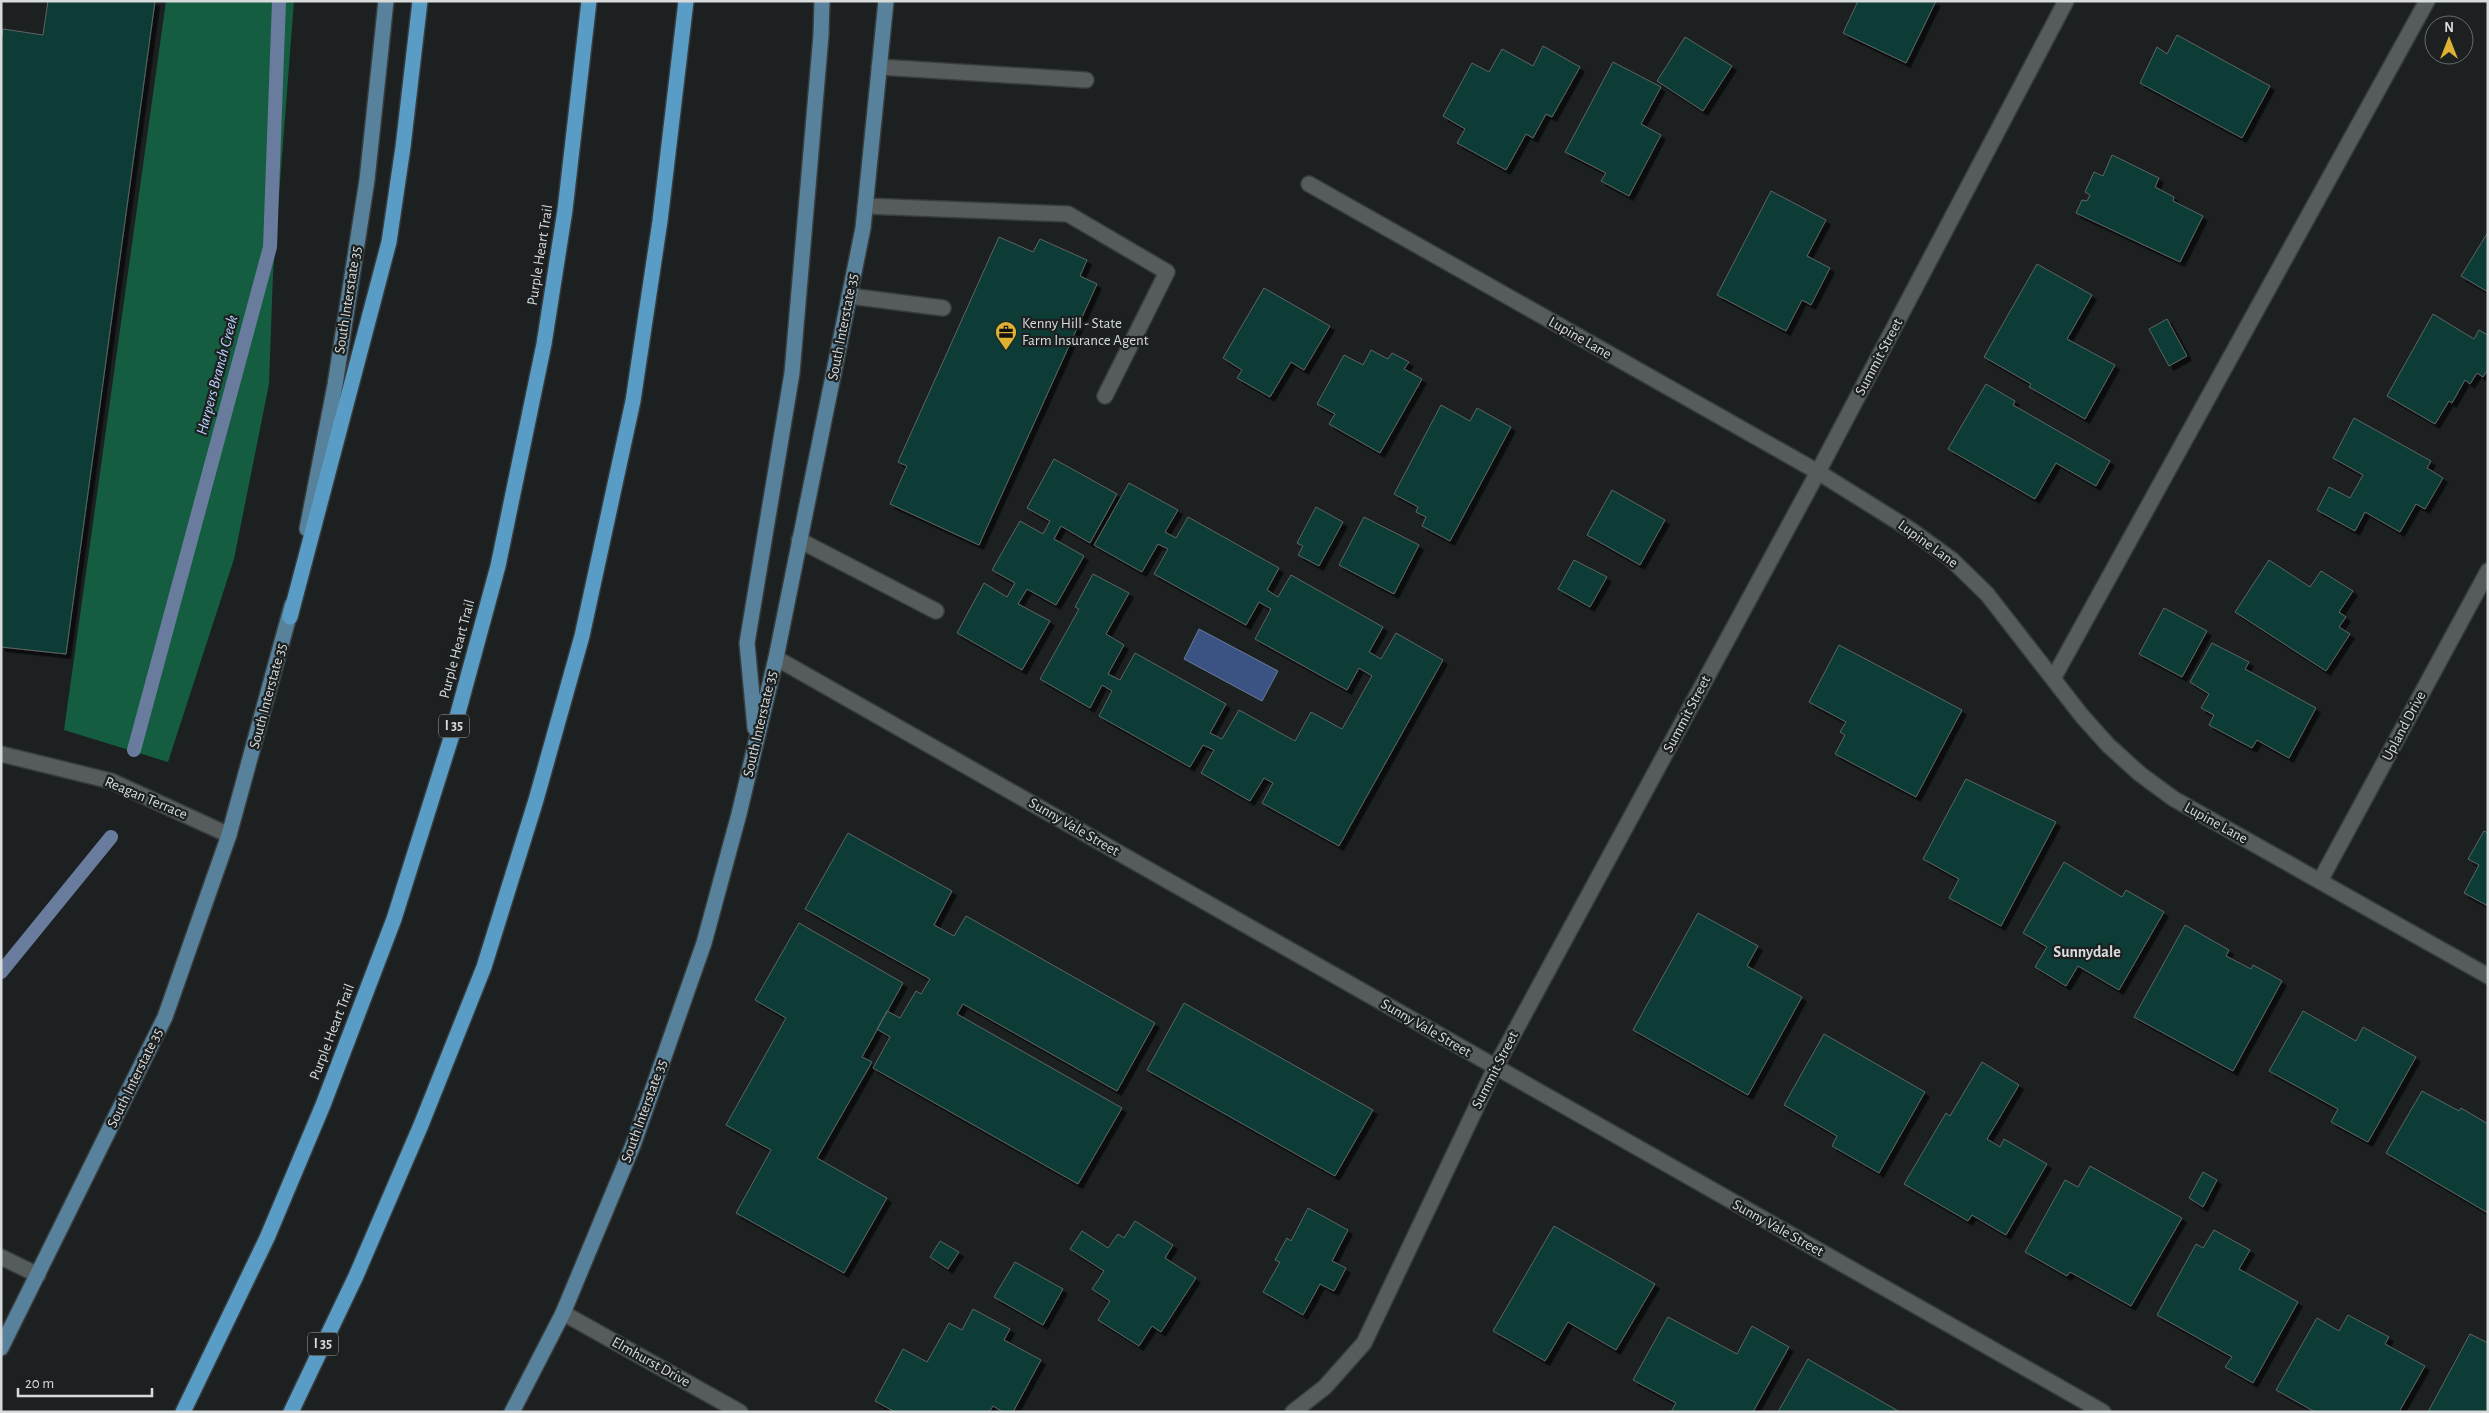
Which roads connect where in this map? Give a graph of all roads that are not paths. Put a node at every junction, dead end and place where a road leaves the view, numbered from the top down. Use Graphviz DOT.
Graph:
graph roads {
  1 [pos="386,1"];
  2 [pos="420,1"];
  3 [pos="589,1"];
  4 [pos="686,1"];
  5 [pos="822,1"];
  6 [pos="886,1"];
  7 [pos="2066,1"];
  8 [pos="2427,1"];
  9 [pos="879,67"];
  10 [pos="1086,80"];
  11 [pos="1308,184"];
  12 [pos="865,206"];
  13 [pos="849,296"];
  14 [pos="943,308"];
  15 [pos="1105,396"];
  16 [pos="1818,472"];
  17 [pos="800,540"];
  18 [pos="2488,571"];
  19 [pos="936,612"];
  20 [pos="290,617"];
  21 [pos="776,658"];
  22 [pos="2054,677"];
  23 [pos="756,742"];
  24 [pos="1,754"];
  25 [pos="230,836"];
  26 [pos="2320,881"];
  27 [pos="2488,976"];
  28 [pos="1495,1068"];
  29 [pos="1,1257"];
  30 [pos="38,1275"];
  31 [pos="563,1313"];
  32 [pos="1,1348"];
  33 [pos="183,1412"];
  34 [pos="290,1412"];
  35 [pos="512,1412"];
  36 [pos="740,1412"];
  37 [pos="1293,1412"];
  38 [pos="2103,1412"];
  1 -- 20 [label="main road, South Interstate 35"];
  2 -- 20 [label="highway"];
  3 -- 33 [label="highway, Purple Heart Trail / I 35"];
  4 -- 34 [label="highway, I 35"];
  5 -- 23 [label="main road"];
  6 -- 9 [label="main road, South Interstate 35"];
  7 -- 16 [label="street, Summit Street"];
  8 -- 22 [label="street"];
  9 -- 10 [label="street"];
  9 -- 12 [label="main road, South Interstate 35"];
  11 -- 16 [label="street, Lupine Lane"];
  12 -- 13 [label="main road, South Interstate 35"];
  12 -- 15 [label="street"];
  13 -- 14 [label="street"];
  13 -- 17 [label="main road, South Interstate 35"];
  16 -- 22 [label="street, Lupine Lane"];
  16 -- 28 [label="street, Summit Street"];
  17 -- 19 [label="street"];
  17 -- 21 [label="main road, South Interstate 35"];
  18 -- 26 [label="street, Upland Drive"];
  20 -- 25 [label="main road, South Interstate 35"];
  21 -- 23 [label="main road, South Interstate 35"];
  21 -- 28 [label="street, Sunny Vale Street"];
  22 -- 26 [label="street, Lupine Lane"];
  23 -- 31 [label="main road, South Interstate 35"];
  24 -- 25 [label="street, Reagan Terrace"];
  25 -- 30 [label="main road, South Interstate 35"];
  26 -- 27 [label="street, Lupine Lane"];
  28 -- 37 [label="street, Summit Street"];
  28 -- 38 [label="street, Sunny Vale Street"];
  29 -- 30 [label="street"];
  30 -- 32 [label="main road, South Interstate 35"];
  31 -- 35 [label="main road, South Interstate 35"];
  31 -- 36 [label="street, Elmhurst Drive"];
}
